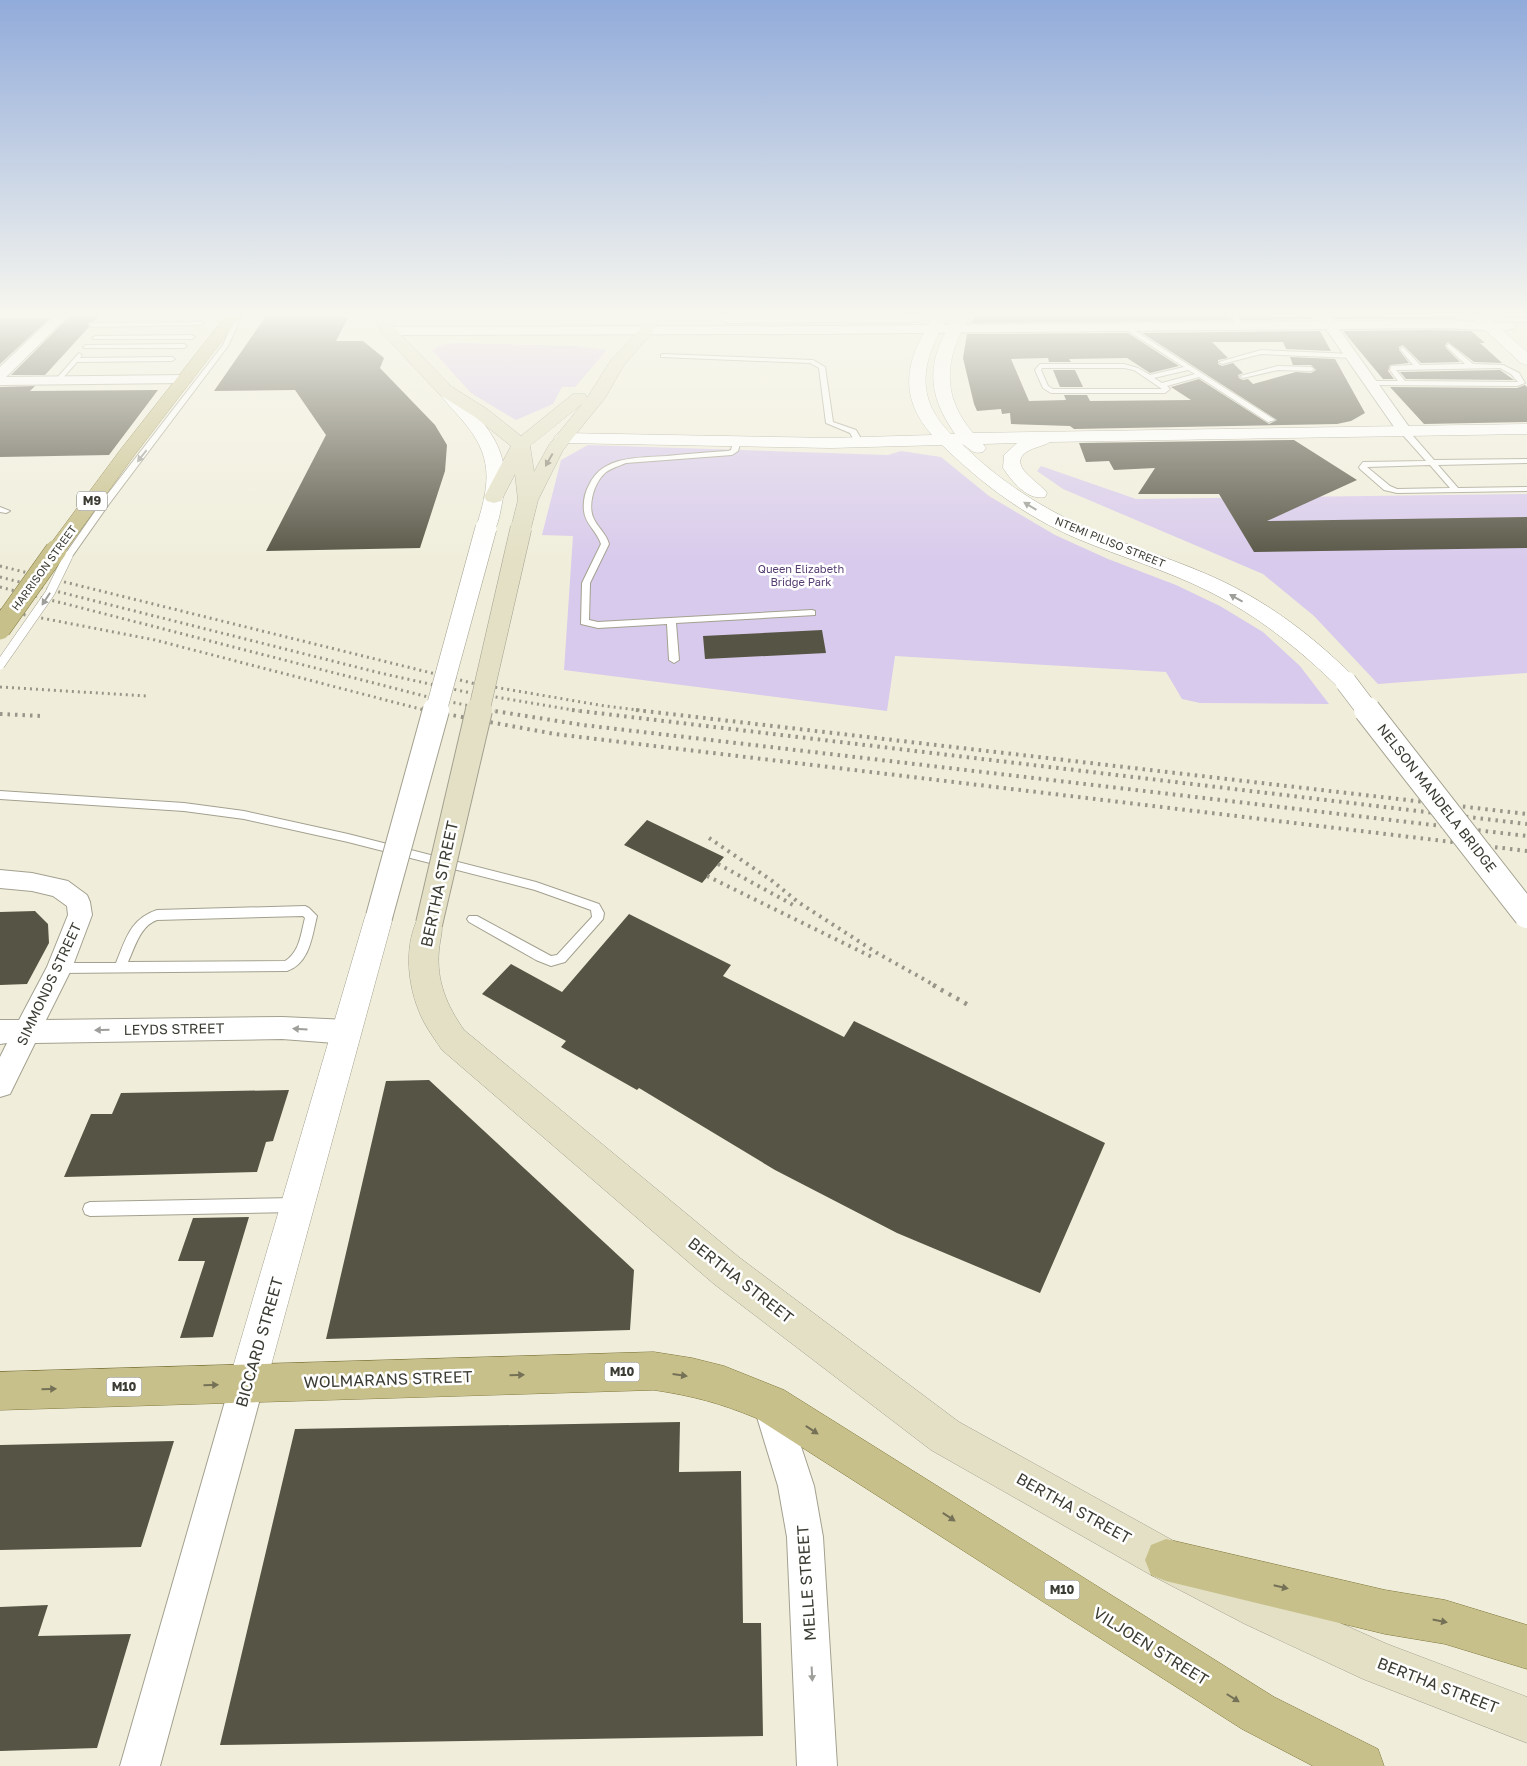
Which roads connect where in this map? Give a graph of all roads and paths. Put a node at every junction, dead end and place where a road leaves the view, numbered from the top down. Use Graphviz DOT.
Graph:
graph roads {
  1 [pos="170,398"];
  2 [pos="186,398"];
  3 [pos="452,398"];
  4 [pos="458,398"];
  5 [pos="580,398"];
  6 [pos="595,398"];
  7 [pos="826,398"];
  8 [pos="919,398"];
  9 [pos="947,398"];
  10 [pos="954,398"];
  11 [pos="1236,398"];
  12 [pos="1382,398"];
  13 [pos="1270,420"];
  14 [pos="1527,429"];
  15 [pos="1404,431"];
  16 [pos="1066,436"];
  17 [pos="563,438"];
  18 [pos="947,440"];
  19 [pos="967,440"];
  20 [pos="737,441"];
  21 [pos="859,442"];
  22 [pos="521,445"];
  23 [pos="1527,461"];
  24 [pos="1430,463"];
  25 [pos="1527,489"];
  26 [pos="1456,490"];
  27 [pos="1038,493"];
  28 [pos="494,497"];
  29 [pos="528,500"];
  30 [pos="62,553"];
  31 [pos="812,613"];
  32 [pos="671,621"];
  33 [pos="0,629"];
  34 [pos="674,660"];
  35 [pos="0,665"];
  36 [pos="1345,681"];
  37 [pos="0,795"];
  38 [pos="0,879"];
  39 [pos="1527,915"];
  40 [pos="473,919"];
  41 [pos="59,968"];
  42 [pos="120,968"];
  43 [pos="28,1031"];
  44 [pos="0,1032"];
  45 [pos="348,1032"];
  46 [pos="0,1085"];
  47 [pos="298,1205"];
  48 [pos="90,1209"];
  49 [pos="247,1384"];
  50 [pos="0,1390"];
  51 [pos="770,1404"];
  52 [pos="1166,1560"];
  53 [pos="1527,1647"];
  54 [pos="1378,1663"];
  55 [pos="1527,1701"];
  56 [pos="1527,1720"];
  57 [pos="140,1766"];
  58 [pos="817,1766"];
  59 [pos="1361,1766"];
  1 -- 30 [label="main road, HARRISON STREET / M9"];
  2 -- 30 [label="lane, one-way"];
  3 -- 28 [label="street, BICCARD STREET"];
  4 -- 22 [label="main road"];
  5 -- 22 [label="main road"];
  6 -- 17 [label="main road"];
  7 -- 21 [label="lane"];
  8 -- 18 [label="street, NTEMI PILISO STREET"];
  9 -- 19 [label="street, NTEMI PILISO STREET"];
  10 -- 16 [label="street"];
  11 -- 13 [label="lane"];
  12 -- 15 [label="street"];
  14 -- 15 [label="street"];
  15 -- 16 [label="street"];
  15 -- 24 [label="lane"];
  16 -- 19 [label="street"];
  16 -- 27 [label="street"];
  17 -- 20 [label="street"];
  17 -- 29 [label="main road, one-way"];
  18 -- 19 [label="street"];
  18 -- 21 [label="street"];
  36 -- 18 [label="street, NTEMI PILISO STREET, one-way"];
  19 -- 27 [label="street, NTEMI PILISO STREET"];
  20 -- 21 [label="street"];
  20 -- 32 [label="lane"];
  22 -- 28 [label="main road"];
  22 -- 29 [label="main road"];
  23 -- 24 [label="lane"];
  24 -- 26 [label="lane"];
  24 -- 26 [label="lane"];
  25 -- 26 [label="lane"];
  27 -- 36 [label="street, NTEMI PILISO STREET"];
  28 -- 45 [label="street, BICCARD STREET, bridge"];
  29 -- 52 [label="main road, BERTHA STREET, bridge"];
  30 -- 33 [label="main road, HARRISON STREET / M9, bridge"];
  30 -- 35 [label="lane, one-way, bridge"];
  31 -- 32 [label="lane"];
  32 -- 34 [label="lane"];
  36 -- 39 [label="street, NELSON MANDELA BRIDGE, bridge"];
  37 -- 40 [label="lane"];
  38 -- 41 [label="street, SIMMONDS STREET"];
  41 -- 42 [label="lane"];
  41 -- 43 [label="street, SIMMONDS STREET"];
  42 -- 42 [label="lane"];
  43 -- 44 [label="street, LEYDS STREET"];
  45 -- 43 [label="street, LEYDS STREET, one-way"];
  43 -- 46 [label="street, SIMMONDS STREET"];
  45 -- 47 [label="street, BICCARD STREET"];
  47 -- 48 [label="lane"];
  47 -- 49 [label="street, BICCARD STREET"];
  50 -- 49 [label="main road, WOLMARANS STREET / M10, one-way"];
  49 -- 51 [label="main road, WOLMARANS STREET / M10, one-way"];
  49 -- 57 [label="street, BICCARD STREET"];
  51 -- 58 [label="street, MELLE STREET, one-way"];
  51 -- 59 [label="main road, VILJOEN STREET / M10, one-way"];
  52 -- 53 [label="main road, one-way"];
  52 -- 54 [label="main road, BERTHA STREET"];
  54 -- 55 [label="main road"];
  54 -- 56 [label="main road, BERTHA STREET"];
}
